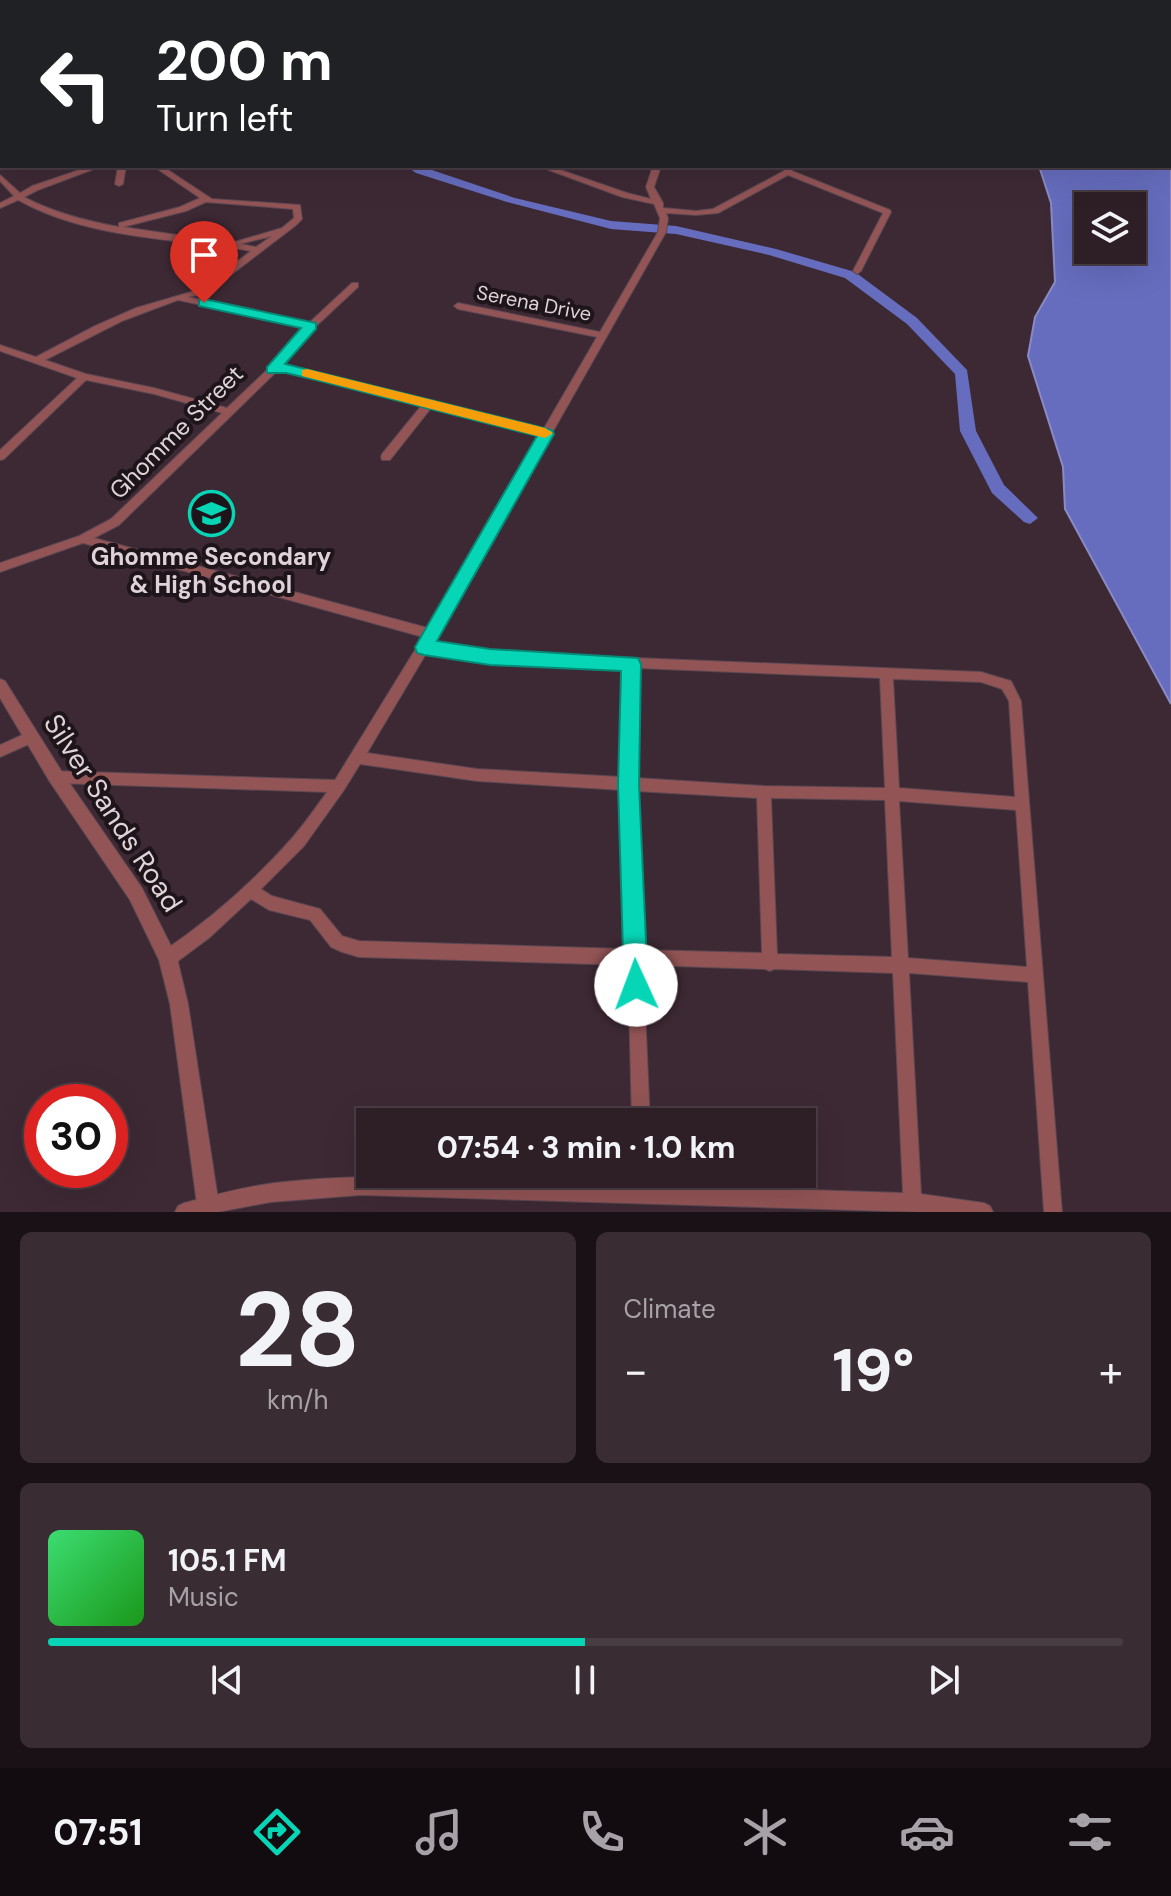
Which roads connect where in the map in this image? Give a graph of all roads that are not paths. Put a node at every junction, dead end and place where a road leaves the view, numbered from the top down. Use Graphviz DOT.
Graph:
graph roads {
  1 [pos="92,168"];
  2 [pos="122,168"];
  3 [pos="160,168"];
  4 [pos="548,168"];
  5 [pos="656,168"];
  6 [pos="787,169"];
  7 [pos="0,177"];
  8 [pos="119,184"];
  9 [pos="20,197"];
  10 [pos="205,199"];
  11 [pos="0,206"];
  12 [pos="662,210"];
  13 [pos="111,226"];
  14 [pos="286,229"];
  15 [pos="230,244"];
  16 [pos="259,250"];
  17 [pos="857,271"];
  18 [pos="355,285"];
  19 [pos="177,297"];
  20 [pos="458,306"];
  21 [pos="311,326"];
  22 [pos="603,335"];
  23 [pos="0,348"];
  24 [pos="38,360"];
  25 [pos="272,370"];
  26 [pos="84,377"];
  27 [pos="429,404"];
  28 [pos="228,411"];
  29 [pos="546,434"];
  30 [pos="0,456"];
  31 [pos="386,457"];
  32 [pos="83,539"];
  33 [pos="0,568"];
  34 [pos="428,640"];
  35 [pos="631,664"];
  36 [pos="886,675"];
  37 [pos="0,685"];
  38 [pos="31,737"];
  39 [pos="0,751"];
  40 [pos="355,757"];
  41 [pos="56,777"];
  42 [pos="629,785"];
  43 [pos="339,786"];
  44 [pos="764,792"];
  45 [pos="893,794"];
  46 [pos="1022,804"];
  47 [pos="250,890"];
  48 [pos="635,957"];
  49 [pos="168,958"];
  50 [pos="770,963"];
  51 [pos="901,965"];
  52 [pos="1035,975"];
  53 [pos="640,1108"];
  54 [pos="643,1188"];
  55 [pos="643,1194"];
  56 [pos="912,1202"];
  57 [pos="208,1208"];
  58 [pos="184,1212"];
  59 [pos="984,1212"];
  60 [pos="1053,1212"];
  1 -- 9 [label="street"];
  2 -- 8 [label="street"];
  3 -- 10 [label="street"];
  4 -- 12 [label="street"];
  5 -- 12 [label="street"];
  6 -- 12 [label="street"];
  6 -- 17 [label="street"];
  7 -- 9 [label="street"];
  9 -- 11 [label="street"];
  9 -- 13 [label="street"];
  10 -- 13 [label="street"];
  10 -- 14 [label="street"];
  12 -- 22 [label="street"];
  13 -- 15 [label="street"];
  14 -- 15 [label="street"];
  14 -- 16 [label="street"];
  15 -- 16 [label="street"];
  16 -- 19 [label="street"];
  18 -- 21 [label="street, Ghomme Street"];
  19 -- 21 [label="street"];
  19 -- 24 [label="street"];
  20 -- 22 [label="street, Serena Drive"];
  21 -- 25 [label="street, Ghomme Street"];
  22 -- 29 [label="street"];
  23 -- 24 [label="street"];
  24 -- 26 [label="street"];
  25 -- 27 [label="street"];
  25 -- 28 [label="street, Ghomme Street"];
  26 -- 28 [label="street"];
  26 -- 30 [label="street"];
  27 -- 29 [label="street"];
  27 -- 31 [label="street"];
  28 -- 32 [label="street, Ghomme Street"];
  29 -- 34 [label="street"];
  32 -- 33 [label="street, Ghomme Street"];
  32 -- 34 [label="street"];
  34 -- 35 [label="street"];
  34 -- 40 [label="street"];
  35 -- 36 [label="street"];
  35 -- 42 [label="street"];
  36 -- 45 [label="street"];
  36 -- 46 [label="street"];
  37 -- 38 [label="street, Silver Sands Road"];
  38 -- 39 [label="street"];
  38 -- 41 [label="street, Silver Sands Road"];
  40 -- 42 [label="street"];
  40 -- 43 [label="street"];
  41 -- 43 [label="street"];
  41 -- 49 [label="street, Silver Sands Road"];
  42 -- 44 [label="street"];
  42 -- 48 [label="street"];
  43 -- 47 [label="street"];
  44 -- 45 [label="street"];
  44 -- 50 [label="street"];
  45 -- 46 [label="street"];
  45 -- 51 [label="street"];
  46 -- 52 [label="street"];
  47 -- 48 [label="street"];
  47 -- 49 [label="street"];
  48 -- 50 [label="street"];
  48 -- 53 [label="street"];
  49 -- 57 [label="street, Silver Sands Road"];
  50 -- 51 [label="street"];
  51 -- 52 [label="street"];
  51 -- 56 [label="street"];
  52 -- 60 [label="street"];
  54 -- 55 [label="street"];
  55 -- 56 [label="street"];
  55 -- 57 [label="street"];
  56 -- 59 [label="street"];
  57 -- 58 [label="street"];
}
